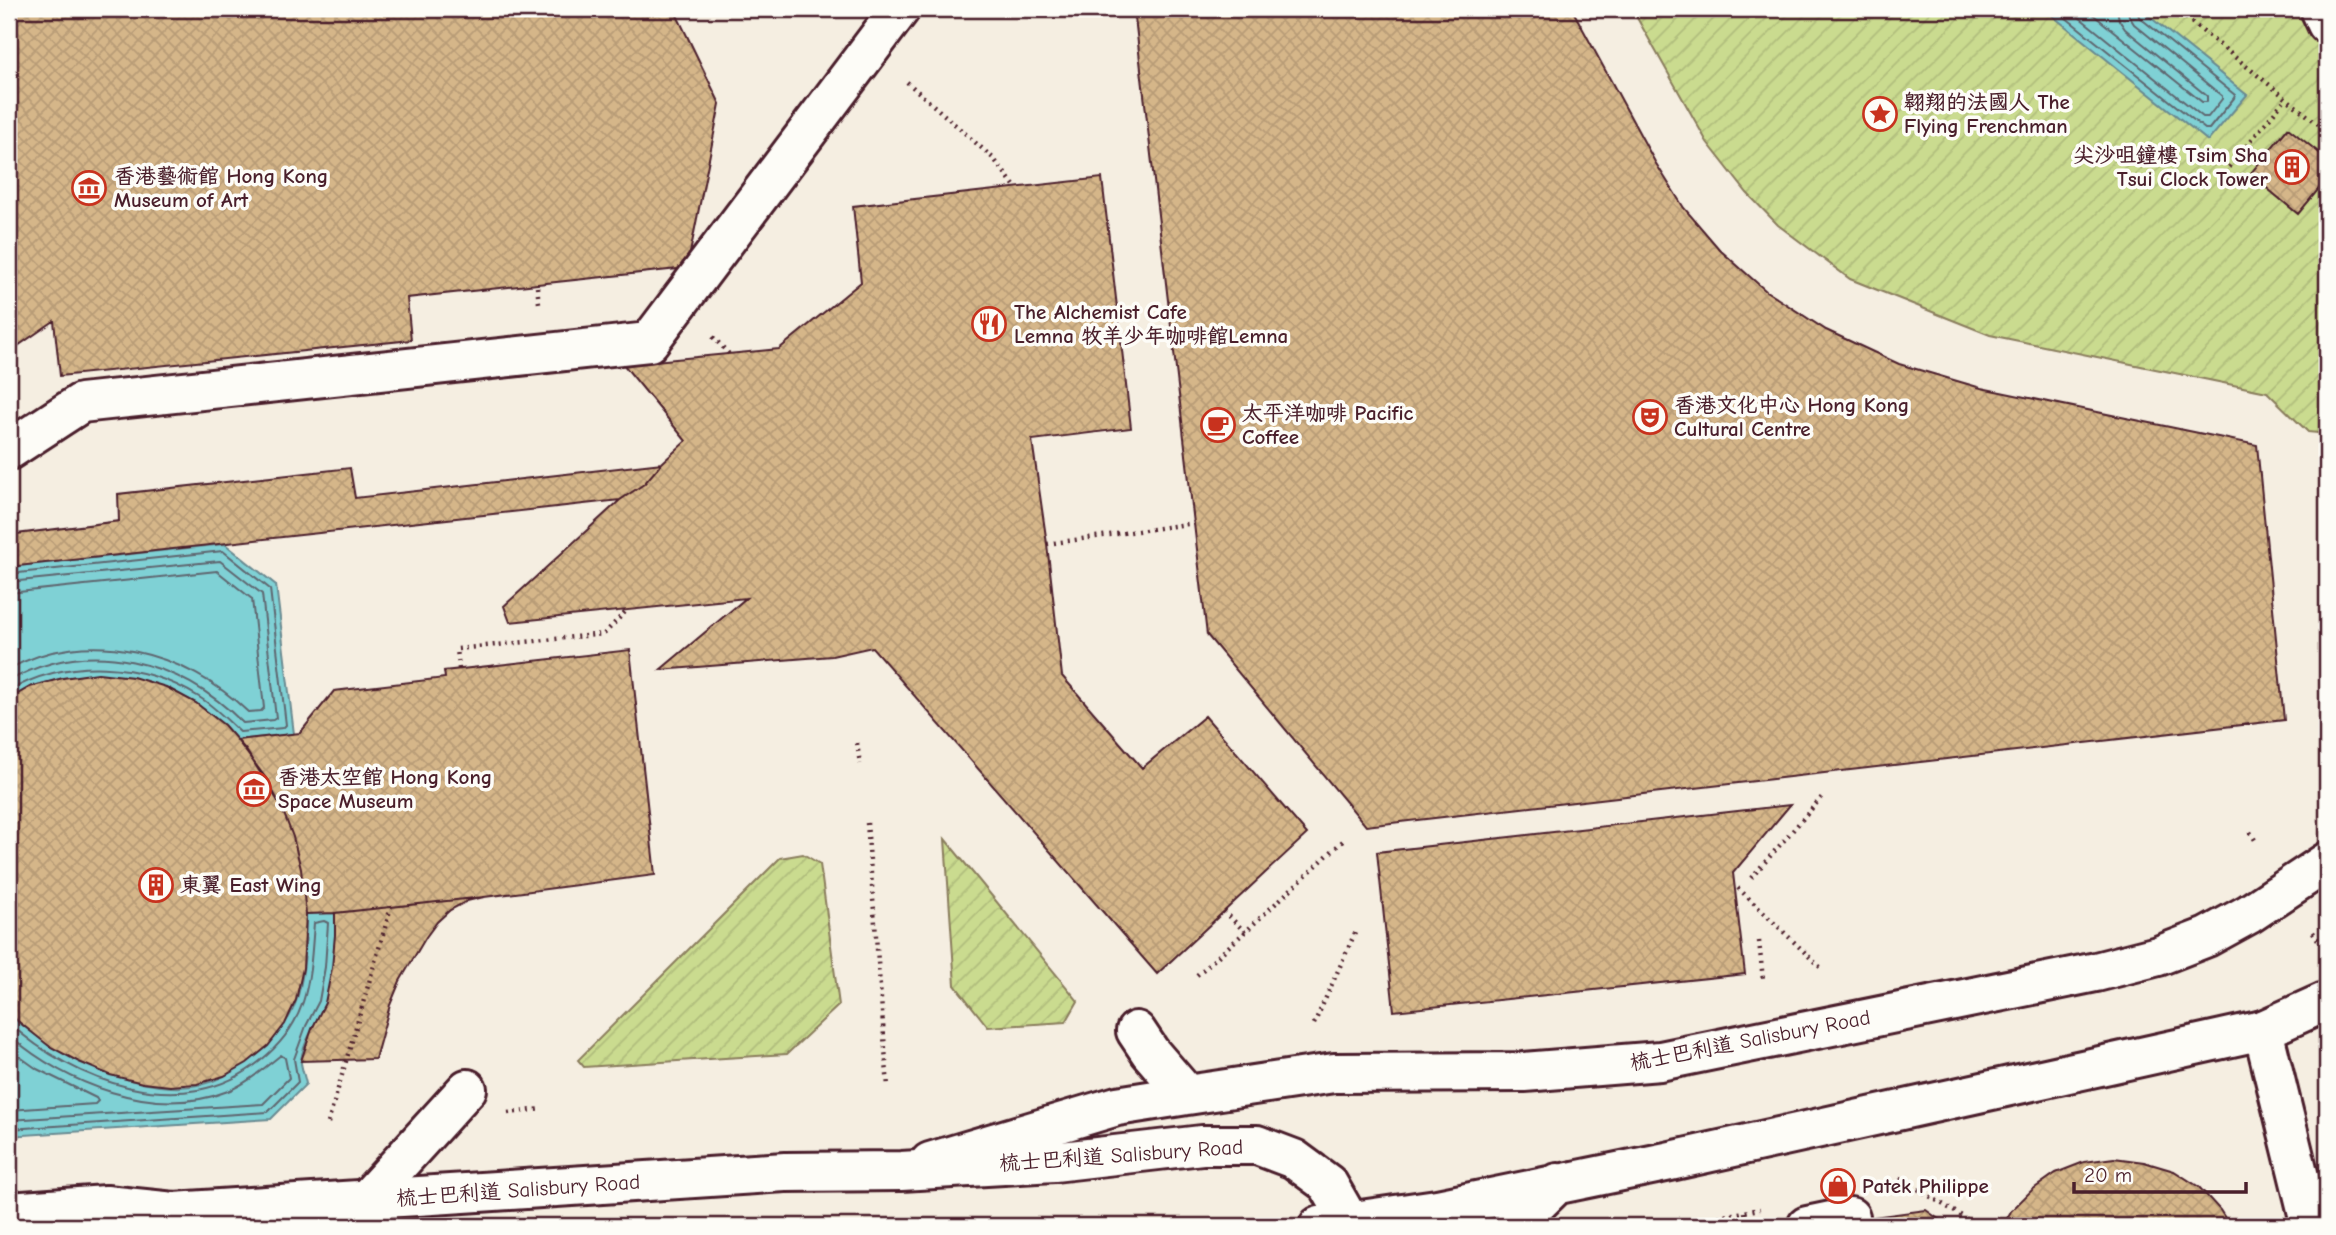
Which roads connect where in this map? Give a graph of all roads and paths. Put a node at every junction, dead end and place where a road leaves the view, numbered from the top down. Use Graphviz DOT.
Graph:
graph roads {
  1 [pos="901,9"];
  2 [pos="2175,9"];
  3 [pos="2320,9"];
  4 [pos="2327,24"];
  5 [pos="903,79"];
  6 [pos="2286,98"];
  7 [pos="2327,131"];
  8 [pos="2220,178"];
  9 [pos="1016,188"];
  10 [pos="9,450"];
  11 [pos="1194,523"];
  12 [pos="1047,544"];
  13 [pos="628,610"];
  14 [pos="459,669"];
  15 [pos="857,743"];
  16 [pos="860,764"];
  17 [pos="1822,797"];
  18 [pos="867,823"];
  19 [pos="2250,832"];
  20 [pos="1345,839"];
  21 [pos="2257,843"];
  22 [pos="2327,862"];
  23 [pos="1751,878"];
  24 [pos="1738,888"];
  25 [pos="391,906"];
  26 [pos="1224,911"];
  27 [pos="2311,928"];
  28 [pos="1245,932"];
  29 [pos="1355,933"];
  30 [pos="1759,941"];
  31 [pos="2320,943"];
  32 [pos="1822,969"];
  33 [pos="1196,975"];
  34 [pos="1763,980"];
  35 [pos="2327,1001"];
  36 [pos="1312,1029"];
  37 [pos="2263,1030"];
  38 [pos="1136,1031"];
  39 [pos="888,1087"];
  40 [pos="467,1089"];
  41 [pos="1186,1094"];
  42 [pos="542,1110"];
  43 [pos="508,1114"];
  44 [pos="328,1123"];
  45 [pos="901,1171"];
  46 [pos="1900,1178"];
  47 [pos="1558,1183"];
  48 [pos="366,1200"];
  49 [pos="1767,1207"];
  50 [pos="9,1212"];
  51 [pos="1745,1212"];
  52 [pos="1341,1225"];
  53 [pos="1514,1226"];
  54 [pos="1670,1226"];
  55 [pos="1747,1226"];
  56 [pos="1807,1226"];
  57 [pos="1851,1226"];
  58 [pos="1978,1226"];
  59 [pos="2311,1226"];
  1 -- 10 [label="street"];
  2 -- 6 [label="path"];
  3 -- 4 [label="street"];
  5 -- 9 [label="path"];
  6 -- 7 [label="path"];
  6 -- 8 [label="path"];
  11 -- 12 [label="path, bridge"];
  13 -- 14 [label="path"];
  15 -- 16 [label="path"];
  17 -- 23 [label="path"];
  18 -- 39 [label="path"];
  19 -- 21 [label="path"];
  20 -- 28 [label="path"];
  22 -- 41 [label="street, 梳士巴利道 Salisbury Road"];
  24 -- 32 [label="path"];
  25 -- 44 [label="path"];
  26 -- 28 [label="path"];
  27 -- 31 [label="path"];
  28 -- 33 [label="path"];
  29 -- 36 [label="path"];
  30 -- 34 [label="path"];
  35 -- 37 [label="street, 梳士巴利道 Salisbury Road"];
  37 -- 47 [label="street, 梳士巴利道 Salisbury Road"];
  37 -- 59 [label="street"];
  38 -- 41 [label="street"];
  40 -- 48 [label="street"];
  41 -- 45 [label="street, 梳士巴利道 Salisbury Road"];
  42 -- 43 [label="path"];
  45 -- 48 [label="street, 梳士巴利道 Salisbury Road"];
  45 -- 52 [label="street, 梳士巴利道 Salisbury Road"];
  46 -- 58 [label="path"];
  47 -- 52 [label="street, 梳士巴利道 Salisbury Road"];
  47 -- 53 [label="street"];
  48 -- 50 [label="street, 梳士巴利道 Salisbury Road"];
  49 -- 51 [label="path"];
  51 -- 54 [label="path"];
  51 -- 55 [label="path"];
  56 -- 57 [label="street"];
}
